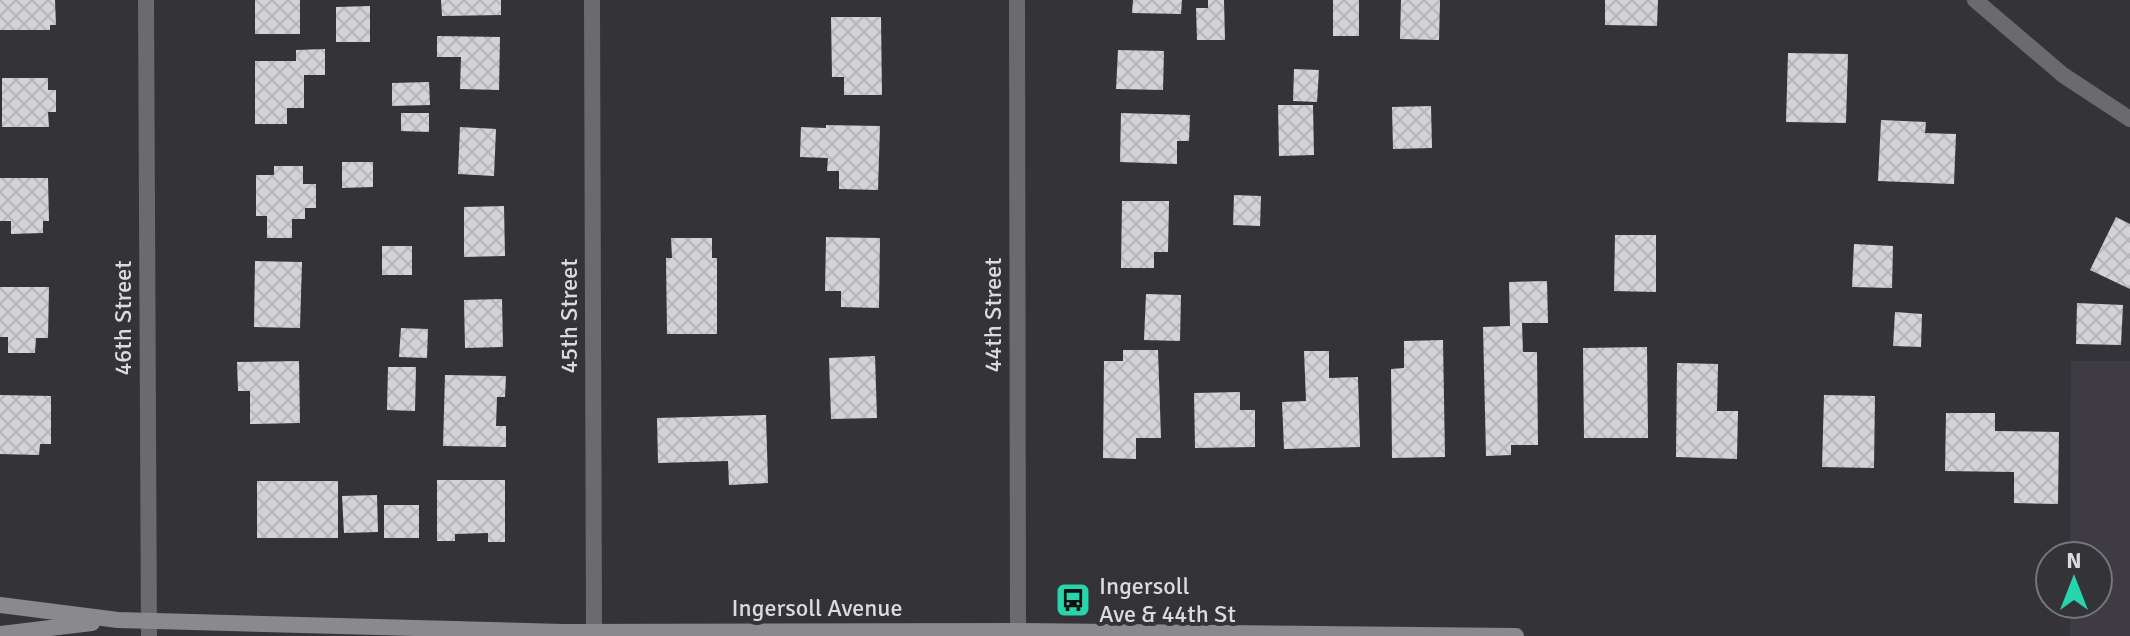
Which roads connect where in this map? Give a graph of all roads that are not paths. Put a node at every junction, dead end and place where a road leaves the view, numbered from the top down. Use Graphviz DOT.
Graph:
graph roads {
  1 [pos="146,0"];
  2 [pos="592,0"];
  3 [pos="1017,0"];
  4 [pos="1975,0"];
  5 [pos="2130,119"];
  6 [pos="0,605"];
  7 [pos="118,620"];
  8 [pos="149,628"];
  9 [pos="1018,631"];
  10 [pos="594,632"];
  11 [pos="0,634"];
  12 [pos="1114,634"];
  13 [pos="1516,636"];
  1 -- 8 [label="street, 46th Street"];
  2 -- 10 [label="street, 45th Street"];
  3 -- 9 [label="street, 44th Street"];
  4 -- 5 [label="street"];
  6 -- 7 [label="main road, Ingersoll Avenue"];
  7 -- 8 [label="main road, Ingersoll Avenue"];
  7 -- 11 [label="main road, Ingersoll Avenue"];
  8 -- 10 [label="main road, Ingersoll Avenue"];
  9 -- 10 [label="main road, Ingersoll Avenue"];
  9 -- 12 [label="main road, Ingersoll Avenue"];
  12 -- 13 [label="main road, Ingersoll Avenue"];
}
